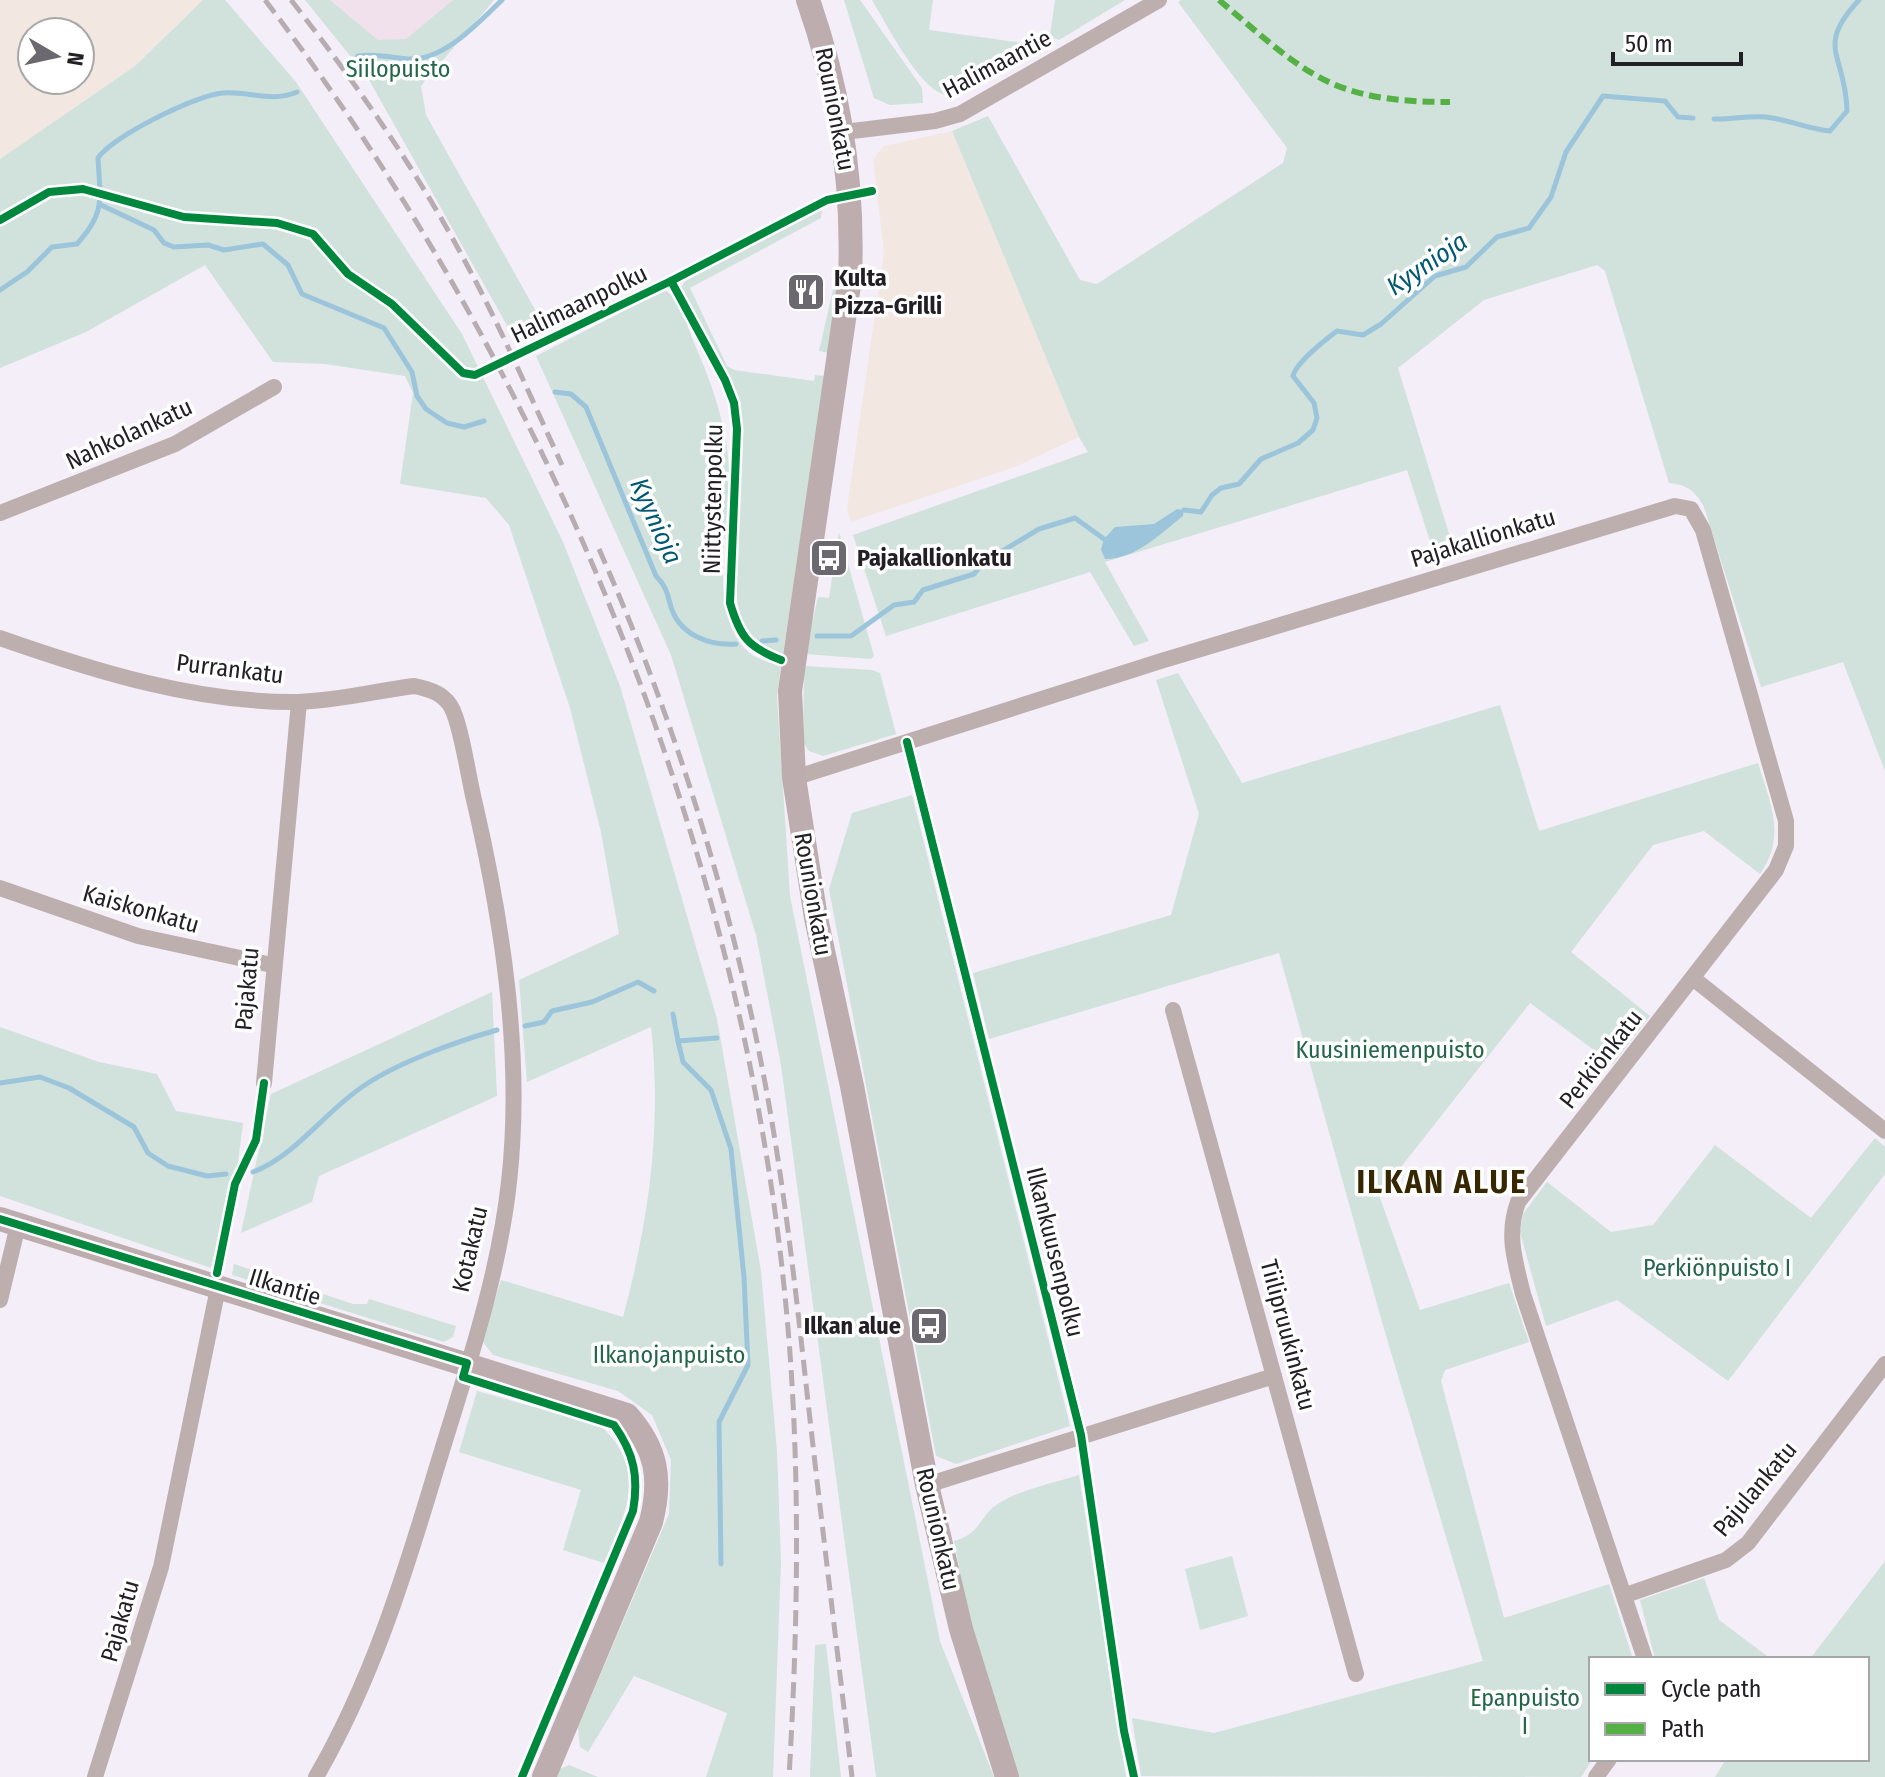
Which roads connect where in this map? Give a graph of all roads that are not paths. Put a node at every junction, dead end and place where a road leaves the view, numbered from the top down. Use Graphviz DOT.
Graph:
graph roads {
  1 [pos="808,0"];
  2 [pos="1159,0"];
  3 [pos="844,132"];
  4 [pos="274,387"];
  5 [pos="1682,506"];
  6 [pos="0,513"];
  7 [pos="0,638"];
  8 [pos="299,702"];
  9 [pos="452,708"];
  10 [pos="794,778"];
  11 [pos="0,888"];
  12 [pos="272,965"];
  13 [pos="1694,979"];
  14 [pos="1173,1010"];
  15 [pos="264,1083"];
  16 [pos="1885,1131"];
  17 [pos="9,1222"];
  18 [pos="218,1288"];
  19 [pos="0,1300"];
  20 [pos="467,1363"];
  21 [pos="1885,1364"];
  22 [pos="1274,1376"];
  23 [pos="927,1485"];
  24 [pos="1626,1595"];
  25 [pos="1644,1657"];
  26 [pos="1356,1674"];
  27 [pos="95,1777"];
  28 [pos="316,1777"];
  29 [pos="544,1777"];
  30 [pos="1007,1777"];
  1 -- 3 [label="main road, Rounionkatu"];
  2 -- 3 [label="street, Halimaantie"];
  3 -- 10 [label="main road, Rounionkatu"];
  4 -- 6 [label="street, Nahkolankatu"];
  5 -- 10 [label="street, Pajakallionkatu"];
  5 -- 13 [label="street, Perkiönkatu"];
  7 -- 8 [label="street, Purrankatu"];
  8 -- 9 [label="street, Purrankatu"];
  8 -- 12 [label="street, Pajakatu"];
  9 -- 20 [label="street, Kotakatu"];
  10 -- 23 [label="main road, Rounionkatu"];
  11 -- 12 [label="street, Kaiskonkatu"];
  12 -- 15 [label="street, Pajakatu"];
  13 -- 16 [label="street"];
  13 -- 24 [label="street, Perkiönkatu"];
  14 -- 22 [label="street, Tiilipruukinkatu"];
  17 -- 18 [label="main road, Ilkantie"];
  17 -- 19 [label="street"];
  18 -- 20 [label="main road, Ilkantie"];
  18 -- 27 [label="street, Pajakatu"];
  20 -- 28 [label="street, Kotakatu"];
  20 -- 29 [label="main road, Ilkantie"];
  21 -- 24 [label="street, Pajulankatu"];
  22 -- 23 [label="street"];
  22 -- 26 [label="street, Tiilipruukinkatu"];
  23 -- 30 [label="main road, Rounionkatu"];
  24 -- 25 [label="street, Perkiönkatu"];
}
